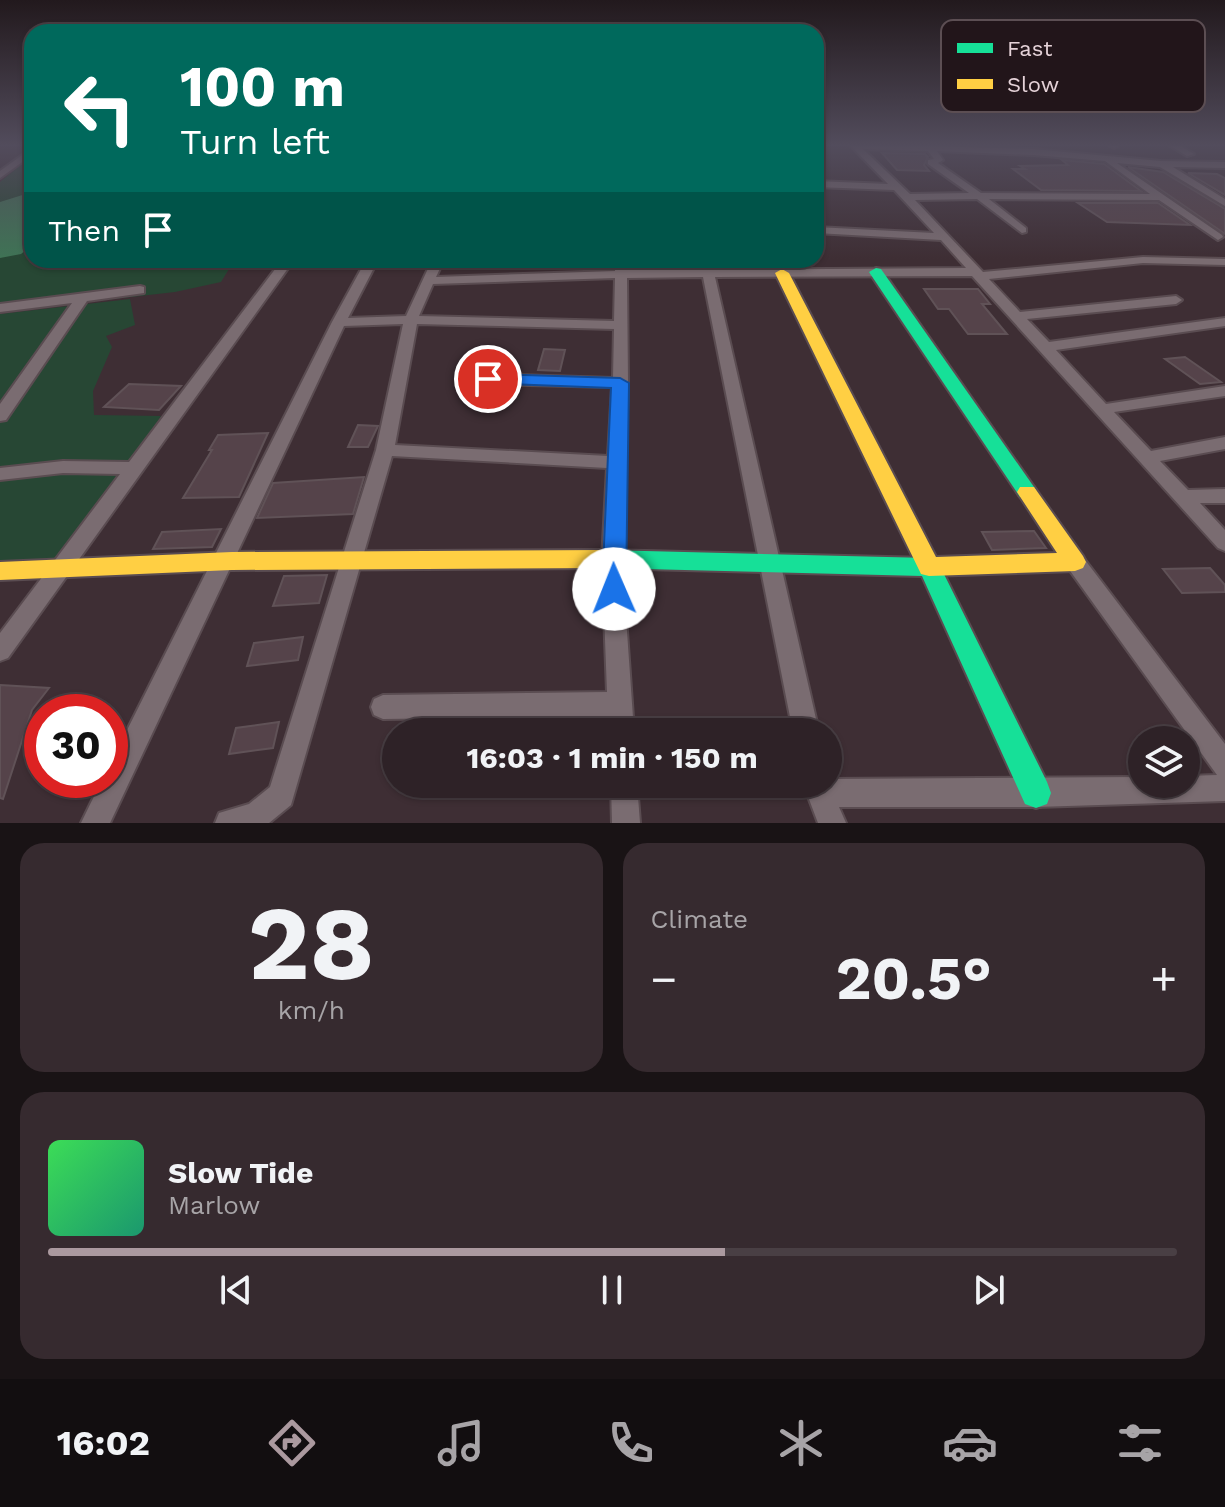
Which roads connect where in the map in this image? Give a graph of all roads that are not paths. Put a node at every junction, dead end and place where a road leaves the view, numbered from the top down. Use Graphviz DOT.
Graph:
graph roads {
  1 [pos="891,182"];
  2 [pos="960,182"];
  3 [pos="1141,182"];
  4 [pos="1191,182"];
  5 [pos="824,185"];
  6 [pos="901,192"];
  7 [pos="979,196"];
  8 [pos="1162,197"];
  9 [pos="1225,203"];
  10 [pos="824,230"];
  11 [pos="1022,230"];
  12 [pos="943,237"];
  13 [pos="1218,237"];
  14 [pos="1225,262"];
  15 [pos="282,268"];
  16 [pos="368,268"];
  17 [pos="434,268"];
  18 [pos="607,268"];
  19 [pos="621,268"];
  20 [pos="705,268"];
  21 [pos="718,268"];
  22 [pos="876,272"];
  23 [pos="782,273"];
  24 [pos="976,274"];
  25 [pos="427,281"];
  26 [pos="140,290"];
  27 [pos="82,298"];
  28 [pos="1176,300"];
  29 [pos="0,308"];
  30 [pos="1015,316"];
  31 [pos="411,320"];
  32 [pos="339,322"];
  33 [pos="1225,322"];
  34 [pos="620,325"];
  35 [pos="1045,347"];
  36 [pos="488,379"];
  37 [pos="620,383"];
  38 [pos="1225,391"];
  39 [pos="1103,409"];
  40 [pos="0,416"];
  41 [pos="1225,443"];
  42 [pos="385,450"];
  43 [pos="1145,458"];
  44 [pos="617,463"];
  45 [pos="137,468"];
  46 [pos="0,474"];
  47 [pos="1225,496"];
  48 [pos="1181,497"];
  49 [pos="1225,543"];
  50 [pos="352,558"];
  51 [pos="612,560"];
  52 [pos="769,562"];
  53 [pos="1075,562"];
  54 [pos="221,563"];
  55 [pos="64,567"];
  56 [pos="929,567"];
  57 [pos="0,571"];
  58 [pos="0,651"];
  59 [pos="620,704"];
  60 [pos="383,707"];
  61 [pos="620,718"];
  62 [pos="803,718"];
  63 [pos="1225,765"];
  64 [pos="1225,788"];
  65 [pos="842,789"];
  66 [pos="1036,793"];
  67 [pos="625,798"];
  68 [pos="822,798"];
  69 [pos="95,823"];
  70 [pos="229,823"];
  71 [pos="626,823"];
  72 [pos="832,823"];
  1 -- 6 [label="street"];
  2 -- 7 [label="street"];
  3 -- 8 [label="street"];
  4 -- 9 [label="street"];
  5 -- 6 [label="street"];
  6 -- 7 [label="street"];
  6 -- 12 [label="street"];
  7 -- 8 [label="street"];
  7 -- 11 [label="street"];
  8 -- 13 [label="street"];
  10 -- 12 [label="street"];
  12 -- 24 [label="street"];
  14 -- 24 [label="street"];
  15 -- 45 [label="street"];
  16 -- 32 [label="street"];
  17 -- 25 [label="street"];
  18 -- 25 [label="street"];
  19 -- 34 [label="street"];
  20 -- 52 [label="street"];
  21 -- 23 [label="street"];
  22 -- 23 [label="street"];
  22 -- 24 [label="street"];
  22 -- 53 [label="street"];
  23 -- 56 [label="street"];
  24 -- 30 [label="street"];
  25 -- 31 [label="street"];
  26 -- 27 [label="street"];
  27 -- 29 [label="street"];
  27 -- 40 [label="street"];
  28 -- 30 [label="street"];
  30 -- 35 [label="street"];
  31 -- 32 [label="street"];
  31 -- 34 [label="street"];
  31 -- 42 [label="street"];
  32 -- 54 [label="street"];
  33 -- 35 [label="street"];
  34 -- 37 [label="street"];
  35 -- 39 [label="street"];
  36 -- 37 [label="street"];
  37 -- 44 [label="street"];
  38 -- 39 [label="street"];
  39 -- 43 [label="street"];
  41 -- 43 [label="street"];
  42 -- 44 [label="street"];
  42 -- 50 [label="street"];
  43 -- 48 [label="street"];
  44 -- 51 [label="street"];
  45 -- 46 [label="street"];
  45 -- 55 [label="street"];
  47 -- 48 [label="street"];
  48 -- 49 [label="street"];
  50 -- 51 [label="street"];
  50 -- 54 [label="street"];
  50 -- 70 [label="street"];
  51 -- 52 [label="street"];
  51 -- 59 [label="street"];
  52 -- 56 [label="street"];
  52 -- 62 [label="street"];
  53 -- 56 [label="street"];
  53 -- 63 [label="street"];
  54 -- 55 [label="street"];
  54 -- 69 [label="street"];
  55 -- 57 [label="street"];
  55 -- 58 [label="street"];
  56 -- 66 [label="street"];
  59 -- 60 [label="street"];
  59 -- 61 [label="street"];
  64 -- 66 [label="street"];
  65 -- 66 [label="street"];
  67 -- 71 [label="street"];
  68 -- 72 [label="street"];
}
